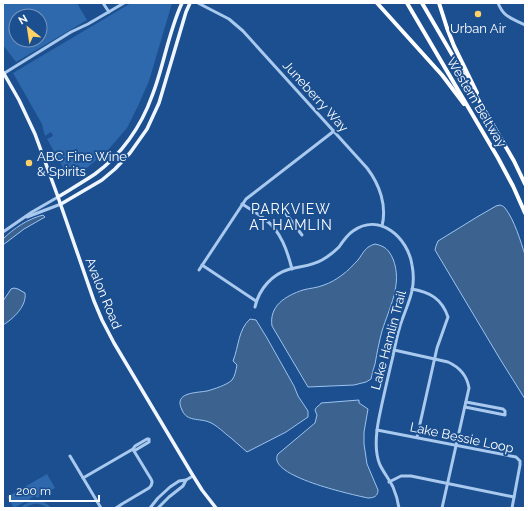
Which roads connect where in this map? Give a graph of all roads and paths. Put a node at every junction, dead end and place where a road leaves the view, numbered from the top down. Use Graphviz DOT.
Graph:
graph roads {
  1 [pos="103,3"];
  2 [pos="124,3"];
  3 [pos="182,3"];
  4 [pos="190,3"];
  5 [pos="198,3"];
  6 [pos="377,3"];
  7 [pos="407,3"];
  8 [pos="422,3"];
  9 [pos="439,3"];
  10 [pos="498,3"];
  11 [pos="109,12"];
  12 [pos="525,25"];
  13 [pos="3,73"];
  14 [pos="486,111"];
  15 [pos="334,131"];
  16 [pos="483,131"];
  17 [pos="525,184"];
  18 [pos="58,197"];
  19 [pos="61,204"];
  20 [pos="242,204"];
  21 [pos="283,210"];
  22 [pos="525,213"];
  23 [pos="16,222"];
  24 [pos="382,226"];
  25 [pos="3,232"];
  26 [pos="302,235"];
  27 [pos="202,266"];
  28 [pos="292,269"];
  29 [pos="199,270"];
  30 [pos="412,289"];
  31 [pos="256,301"];
  32 [pos="255,307"];
  33 [pos="394,350"];
  34 [pos="435,359"];
  35 [pos="466,402"];
  36 [pos="465,407"];
  37 [pos="377,430"];
  38 [pos="417,438"];
  39 [pos="457,445"];
  40 [pos="134,450"];
  41 [pos="70,456"];
  42 [pos="193,476"];
  43 [pos="83,478"];
  44 [pos="186,480"];
  45 [pos="389,482"];
  46 [pos="448,484"];
  47 [pos="514,497"];
  48 [pos="101,508"];
  49 [pos="116,508"];
  50 [pos="150,508"];
  51 [pos="158,508"];
  52 [pos="216,508"];
  53 [pos="399,508"];
  54 [pos="442,508"];
  55 [pos="512,508"];
  1 -- 11 [label="street"];
  2 -- 11 [label="street"];
  3 -- 18 [label="main road"];
  4 -- 19 [label="main road"];
  5 -- 15 [label="street, Juneberry Way"];
  6 -- 16 [label="highway"];
  7 -- 16 [label="highway, Western Beltway"];
  8 -- 14 [label="highway, Western Beltway"];
  9 -- 14 [label="highway"];
  10 -- 12 [label="street"];
  11 -- 13 [label="street"];
  13 -- 18 [label="main road, Avalon Road"];
  14 -- 17 [label="highway, Western Beltway"];
  15 -- 20 [label="street"];
  15 -- 24 [label="street, Juneberry Way"];
  16 -- 22 [label="highway, Western Beltway"];
  18 -- 19 [label="main road, Avalon Road"];
  18 -- 23 [label="street"];
  19 -- 23 [label="street"];
  19 -- 42 [label="main road, Avalon Road"];
  20 -- 27 [label="street"];
  20 -- 28 [label="street"];
  21 -- 26 [label="street"];
  23 -- 25 [label="street"];
  24 -- 28 [label="street"];
  24 -- 30 [label="street, Lake Hamlin Trail"];
  27 -- 29 [label="street"];
  27 -- 31 [label="street"];
  28 -- 31 [label="street"];
  30 -- 33 [label="street, Lake Hamlin Trail"];
  30 -- 34 [label="street"];
  31 -- 32 [label="street"];
  33 -- 34 [label="street"];
  33 -- 37 [label="street, Lake Hamlin Trail"];
  34 -- 35 [label="street"];
  34 -- 38 [label="street"];
  35 -- 36 [label="street"];
  35 -- 36 [label="street"];
  36 -- 39 [label="street"];
  37 -- 38 [label="street, Lake Bessie Loop"];
  37 -- 45 [label="street, Lake Hamlin Trail"];
  38 -- 39 [label="street, Lake Bessie Loop"];
  39 -- 46 [label="street"];
  39 -- 47 [label="street, Lake Bessie Loop"];
  40 -- 40 [label="street"];
  40 -- 43 [label="street"];
  40 -- 49 [label="street"];
  41 -- 43 [label="street"];
  42 -- 44 [label="street"];
  42 -- 52 [label="main road, Avalon Road"];
  43 -- 48 [label="street"];
  44 -- 50 [label="street"];
  44 -- 51 [label="street"];
  45 -- 46 [label="street"];
  45 -- 53 [label="street, Lake Hamlin Trail"];
  46 -- 47 [label="street"];
  46 -- 54 [label="street"];
  47 -- 55 [label="street, Lake Bessie Loop"];
}
